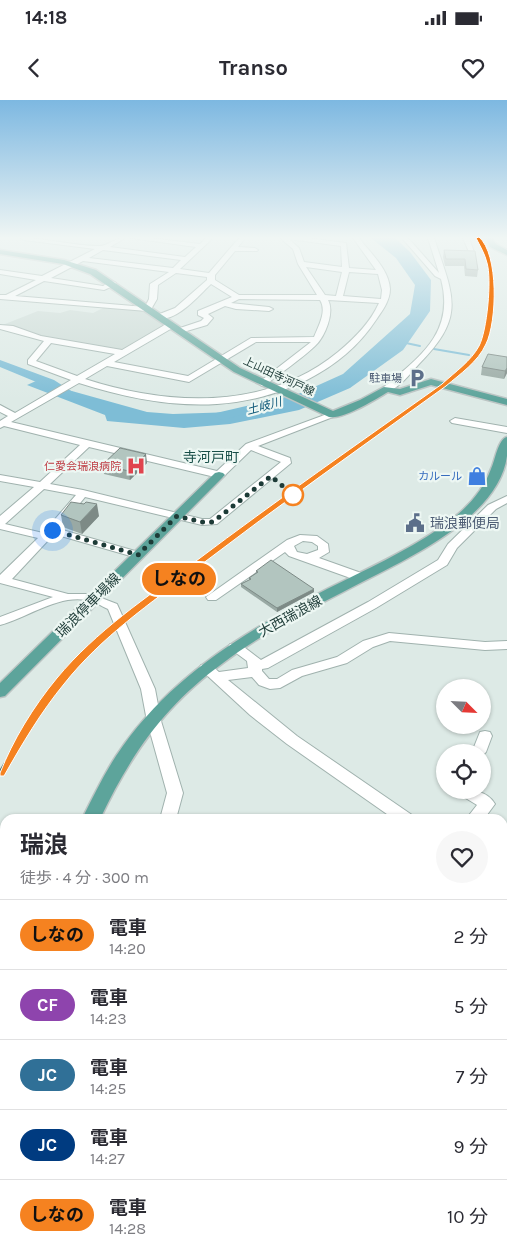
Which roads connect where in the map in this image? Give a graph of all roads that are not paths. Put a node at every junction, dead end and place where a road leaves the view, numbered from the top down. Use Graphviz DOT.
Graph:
graph roads {
  1 [pos="15,292"];
  2 [pos="95,292"];
  3 [pos="153,292"];
  4 [pos="196,292"];
  5 [pos="231,292"];
  6 [pos="320,292"];
  7 [pos="341,292"];
  8 [pos="386,292"];
  9 [pos="446,292"];
  10 [pos="99,293"];
  11 [pos="238,297"];
  12 [pos="2,298"];
  13 [pos="324,298"];
  14 [pos="339,299"];
  15 [pos="383,301"];
  16 [pos="225,304"];
  17 [pos="147,309"];
  18 [pos="269,309"];
  19 [pos="178,310"];
  20 [pos="202,314"];
  21 [pos="160,317"];
  22 [pos="171,325"];
  23 [pos="0,327"];
  24 [pos="180,331"];
  25 [pos="317,339"];
  26 [pos="49,340"];
  27 [pos="123,353"];
  28 [pos="221,359"];
  29 [pos="106,363"];
  30 [pos="78,380"];
  31 [pos="262,382"];
  32 [pos="387,389"];
  33 [pos="279,390"];
  34 [pos="507,402"];
  35 [pos="0,408"];
  36 [pos="328,413"];
  37 [pos="5,420"];
  38 [pos="455,422"];
  39 [pos="507,430"];
  40 [pos="507,440"];
  41 [pos="86,443"];
  42 [pos="249,446"];
  43 [pos="219,475"];
  44 [pos="0,478"];
  45 [pos="43,485"];
  46 [pos="82,493"];
  47 [pos="507,499"];
  48 [pos="177,516"];
  49 [pos="457,522"];
  50 [pos="0,524"];
  51 [pos="473,526"];
  52 [pos="49,533"];
  53 [pos="292,542"];
  54 [pos="138,555"];
  55 [pos="308,558"];
  56 [pos="360,577"];
  57 [pos="2,579"];
  58 [pos="66,597"];
  59 [pos="212,597"];
  60 [pos="95,598"];
  61 [pos="0,621"];
  62 [pos="507,645"];
  63 [pos="236,647"];
  64 [pos="255,668"];
  65 [pos="212,673"];
  66 [pos="0,692"];
  67 [pos="154,720"];
  68 [pos="485,736"];
  69 [pos="482,744"];
  70 [pos="479,799"];
  71 [pos="94,814"];
  72 [pos="169,814"];
  73 [pos="399,814"];
  74 [pos="479,814"];
  1 -- 12 [label="street"];
  2 -- 10 [label="street"];
  3 -- 17 [label="street"];
  4 -- 19 [label="street"];
  5 -- 11 [label="street"];
  6 -- 13 [label="street"];
  7 -- 14 [label="street"];
  8 -- 15 [label="street"];
  9 -- 32 [label="street"];
  10 -- 12 [label="street"];
  10 -- 17 [label="main road, 上山田寺河戸線"];
  10 -- 17 [label="street"];
  11 -- 13 [label="street"];
  11 -- 16 [label="street"];
  13 -- 14 [label="street"];
  13 -- 25 [label="street"];
  14 -- 15 [label="street"];
  15 -- 33 [label="street"];
  16 -- 18 [label="street"];
  16 -- 20 [label="street"];
  17 -- 21 [label="main road, 上山田寺河戸線"];
  19 -- 20 [label="street"];
  19 -- 21 [label="street"];
  20 -- 24 [label="street"];
  21 -- 22 [label="main road, 上山田寺河戸線"];
  22 -- 24 [label="main road, 上山田寺河戸線"];
  22 -- 27 [label="street"];
  23 -- 26 [label="street"];
  24 -- 28 [label="main road, 上山田寺河戸線"];
  25 -- 28 [label="street"];
  25 -- 31 [label="street"];
  26 -- 27 [label="street"];
  26 -- 30 [label="street"];
  27 -- 29 [label="street"];
  28 -- 29 [label="street"];
  28 -- 31 [label="main road, 上山田寺河戸線"];
  29 -- 30 [label="street"];
  30 -- 33 [label="street"];
  30 -- 37 [label="street"];
  31 -- 33 [label="main road, 上山田寺河戸線"];
  32 -- 34 [label="main road"];
  32 -- 36 [label="main road"];
  33 -- 36 [label="main road, 上山田寺河戸線"];
  35 -- 37 [label="street"];
  36 -- 42 [label="street"];
  37 -- 41 [label="street"];
  38 -- 39 [label="street"];
  40 -- 49 [label="main road, 大西瑞浪線"];
  41 -- 43 [label="street"];
  41 -- 45 [label="street"];
  42 -- 43 [label="street"];
  42 -- 48 [label="street"];
  43 -- 48 [label="main road, 瑞浪停車場線"];
  44 -- 45 [label="street"];
  45 -- 46 [label="street"];
  45 -- 50 [label="street"];
  46 -- 48 [label="street"];
  46 -- 52 [label="street"];
  47 -- 51 [label="street"];
  48 -- 54 [label="main road, 瑞浪停車場線"];
  49 -- 51 [label="street"];
  49 -- 56 [label="main road, 大西瑞浪線"];
  50 -- 52 [label="street"];
  51 -- 64 [label="street"];
  52 -- 54 [label="street"];
  52 -- 57 [label="street"];
  53 -- 55 [label="street"];
  53 -- 55 [label="street"];
  53 -- 59 [label="street"];
  54 -- 60 [label="main road, 瑞浪停車場線"];
  55 -- 56 [label="street"];
  56 -- 63 [label="main road, 大西瑞浪線"];
  57 -- 58 [label="street"];
  58 -- 60 [label="street"];
  58 -- 61 [label="street"];
  60 -- 66 [label="main road, 瑞浪停車場線"];
  60 -- 67 [label="street"];
  62 -- 64 [label="street"];
  63 -- 64 [label="street"];
  63 -- 65 [label="main road, 大西瑞浪線"];
  64 -- 65 [label="street"];
  65 -- 67 [label="main road, 大西瑞浪線"];
  65 -- 73 [label="street"];
  67 -- 71 [label="main road, 大西瑞浪線"];
  67 -- 72 [label="street"];
  68 -- 69 [label="street"];
  70 -- 74 [label="street"];
}
